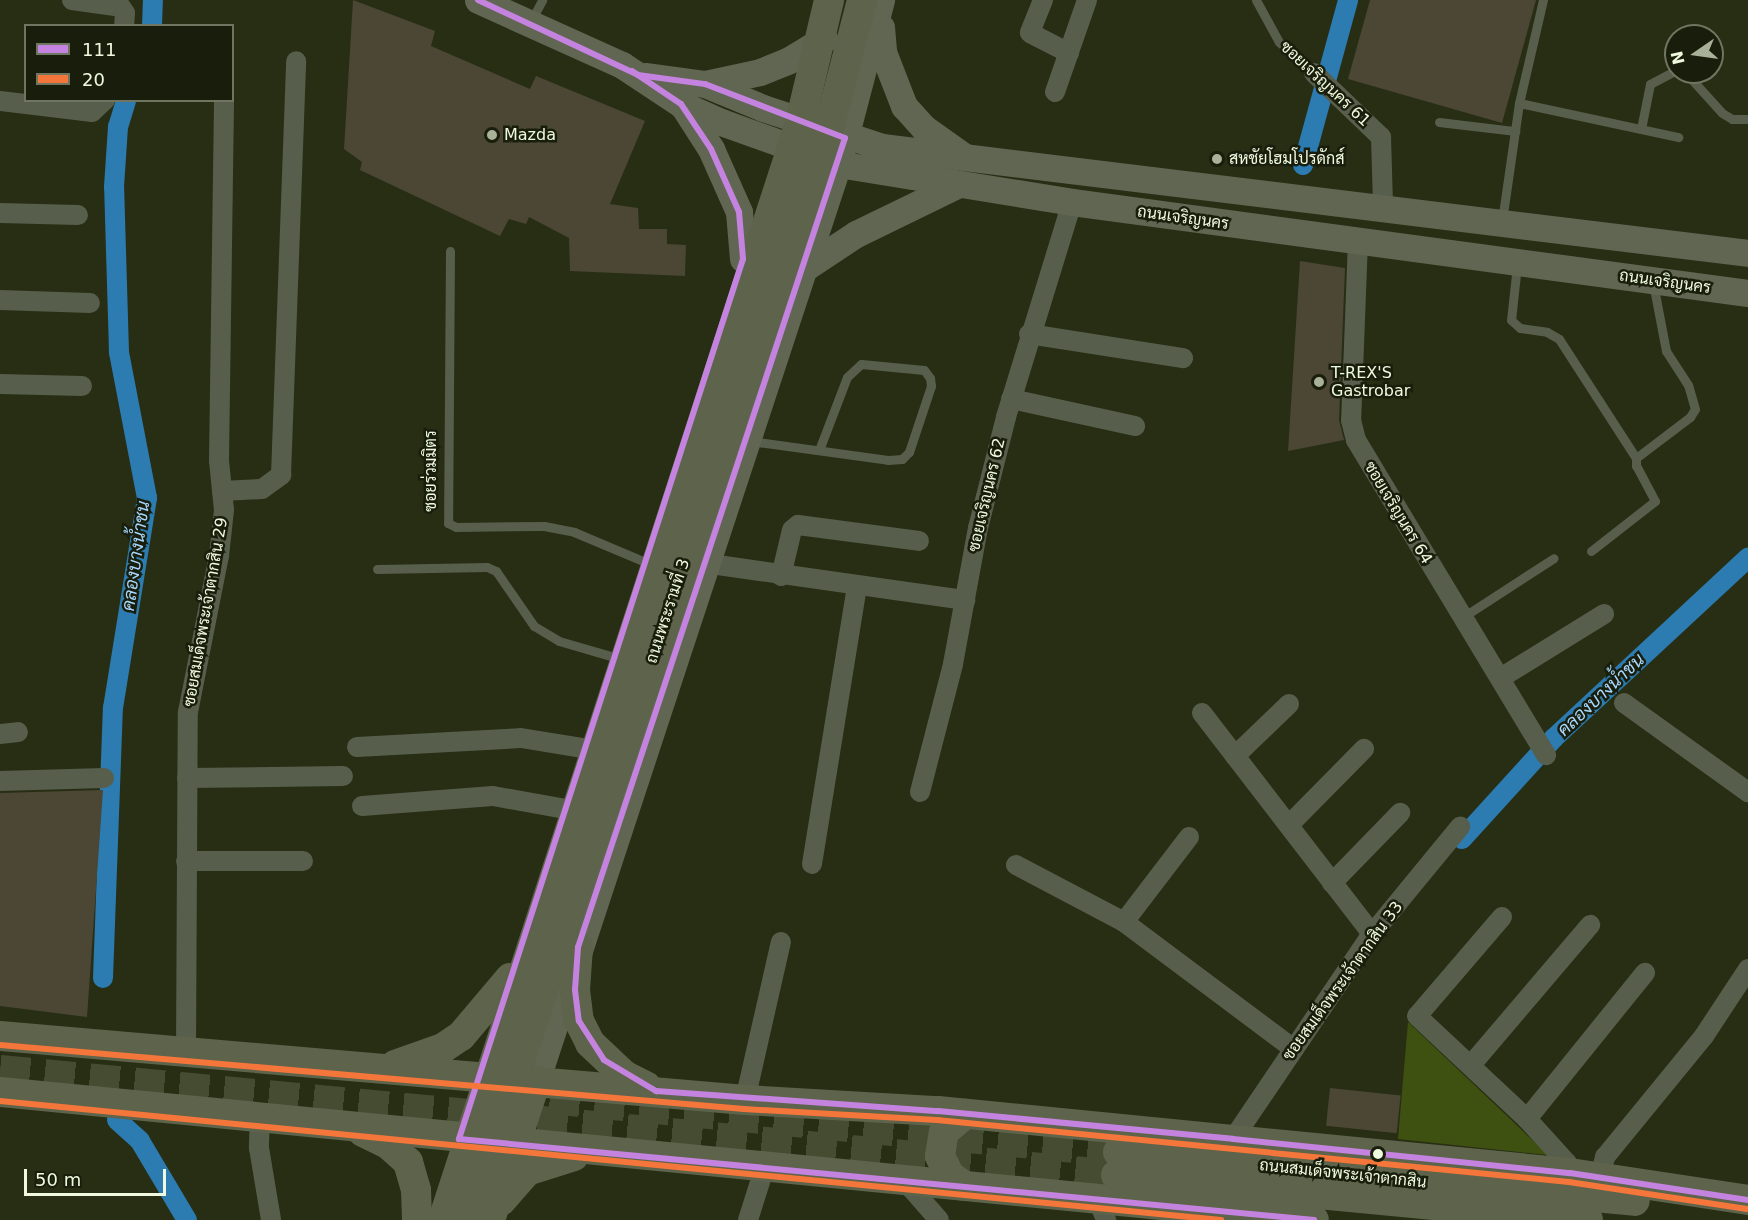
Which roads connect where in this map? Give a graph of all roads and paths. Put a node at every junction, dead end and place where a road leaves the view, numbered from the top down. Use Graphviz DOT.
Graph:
graph roads {
  1 [pos="72,0"];
  2 [pos="478,0"];
  3 [pos="829,0"];
  4 [pos="845,0"];
  5 [pos="1043,0"];
  6 [pos="1087,0"];
  7 [pos="1256,0"];
  8 [pos="1543,0"];
  9 [pos="874,5"];
  10 [pos="536,12"];
  11 [pos="124,24"];
  12 [pos="824,39"];
  13 [pos="1069,53"];
  14 [pos="296,61"];
  15 [pos="1314,73"];
  16 [pos="638,75"];
  17 [pos="1664,76"];
  18 [pos="705,84"];
  19 [pos="1696,84"];
  20 [pos="1055,92"];
  21 [pos="0,101"];
  22 [pos="103,102"];
  23 [pos="224,102"];
  24 [pos="1519,103"];
  25 [pos="681,104"];
  26 [pos="792,118"];
  27 [pos="1748,119"];
  28 [pos="1439,122"];
  29 [pos="1641,129"];
  30 [pos="1515,131"];
  31 [pos="1678,137"];
  32 [pos="845,138"];
  33 [pos="780,145"];
  34 [pos="962,156"];
  35 [pos="838,164"];
  36 [pos="959,184"];
  37 [pos="1072,202"];
  38 [pos="1383,206"];
  39 [pos="0,213"];
  40 [pos="78,215"];
  41 [pos="1502,223"];
  42 [pos="1358,242"];
  43 [pos="450,250"];
  44 [pos="1748,253"];
  45 [pos="743,259"];
  46 [pos="1518,261"];
  47 [pos="800,271"];
  48 [pos="1653,280"];
  49 [pos="1748,293"];
  50 [pos="0,300"];
  51 [pos="90,303"];
  52 [pos="1029,334"];
  53 [pos="1183,358"];
  54 [pos="0,384"];
  55 [pos="82,386"];
  56 [pos="1011,399"];
  57 [pos="1135,426"];
  58 [pos="745,440"];
  59 [pos="819,450"];
  60 [pos="1636,458"];
  61 [pos="222,491"];
  62 [pos="919,541"];
  63 [pos="1590,551"];
  64 [pos="1554,558"];
  65 [pos="645,562"];
  66 [pos="704,563"];
  67 [pos="377,569"];
  68 [pos="781,576"];
  69 [pos="857,586"];
  70 [pos="965,600"];
  71 [pos="1604,614"];
  72 [pos="1461,618"];
  73 [pos="614,657"];
  74 [pos="1502,677"];
  75 [pos="1624,702"];
  76 [pos="1289,704"];
  77 [pos="1202,713"];
  78 [pos="357,747"];
  79 [pos="583,748"];
  80 [pos="1364,748"];
  81 [pos="1542,750"];
  82 [pos="1235,756"];
  83 [pos="343,776"];
  84 [pos="104,778"];
  85 [pos="188,778"];
  86 [pos="0,781"];
  87 [pos="920,792"];
  88 [pos="1748,792"];
  89 [pos="362,806"];
  90 [pos="565,809"];
  91 [pos="1400,813"];
  92 [pos="1289,825"];
  93 [pos="1460,827"];
  94 [pos="1189,837"];
  95 [pos="186,861"];
  96 [pos="303,861"];
  97 [pos="812,864"];
  98 [pos="1017,865"];
  99 [pos="1332,883"];
  100 [pos="1502,917"];
  101 [pos="1124,922"];
  102 [pos="1590,925"];
  103 [pos="1372,934"];
  104 [pos="781,942"];
  105 [pos="578,947"];
  106 [pos="1748,969"];
  107 [pos="1645,973"];
  108 [pos="510,978"];
  109 [pos="0,1036"];
  110 [pos="1294,1049"];
  111 [pos="186,1052"];
  112 [pos="1472,1065"];
  113 [pos="375,1069"];
  114 [pos="478,1076"];
  115 [pos="536,1081"];
  116 [pos="656,1091"];
  117 [pos="0,1092"];
  118 [pos="746,1100"];
  119 [pos="964,1114"];
  120 [pos="260,1115"];
  121 [pos="1527,1119"];
  122 [pos="343,1123"];
  123 [pos="459,1138"];
  124 [pos="1233,1139"];
  125 [pos="514,1145"];
  126 [pos="601,1150"];
  127 [pos="765,1166"];
  128 [pos="447,1173"];
  129 [pos="1570,1173"];
  130 [pos="1600,1177"];
  131 [pos="904,1180"];
  132 [pos="964,1186"];
  133 [pos="1748,1200"];
  134 [pos="1748,1205"];
  135 [pos="1102,1210"];
  136 [pos="483,1219"];
  137 [pos="271,1220"];
  138 [pos="417,1220"];
  139 [pos="432,1220"];
  140 [pos="443,1220"];
  141 [pos="748,1220"];
  142 [pos="939,1220"];
  143 [pos="1314,1220"];
  144 [pos="1588,1220"];
  1 -- 11 [label="street"];
  2 -- 10 [label="main road, ถนนเจริญนคร"];
  3 -- 140 [label="main road, ถนนพระรามที่ 3, bridge"];
  4 -- 12 [label="main road"];
  5 -- 13 [label="street"];
  6 -- 13 [label="street"];
  7 -- 15 [label="lane, ซอยเจริญนคร 61"];
  8 -- 24 [label="lane"];
  9 -- 32 [label="main road"];
  9 -- 34 [label="main road"];
  9 -- 136 [label="main road, ถนนพระรามที่ 3, bridge"];
  10 -- 16 [label="main road, ถนนเจริญนคร"];
  12 -- 18 [label="main road"];
  12 -- 26 [label="main road"];
  13 -- 20 [label="street"];
  14 -- 61 [label="street"];
  15 -- 38 [label="street, ซอยเจริญนคร 61"];
  16 -- 18 [label="main road, ถนนเจริญนคร"];
  16 -- 25 [label="main road, ถนนเจริญนคร"];
  17 -- 29 [label="lane"];
  18 -- 26 [label="main road, ถนนเจริญนคร"];
  19 -- 27 [label="lane"];
  21 -- 22 [label="street"];
  23 -- 61 [label="street, ซอยสมเด็จพระเจ้าตากสิน 29"];
  24 -- 29 [label="lane"];
  24 -- 30 [label="lane"];
  25 -- 33 [label="main road, ถนนเจริญนคร"];
  25 -- 45 [label="main road"];
  26 -- 32 [label="main road, ถนนเจริญนคร"];
  26 -- 33 [label="main road"];
  28 -- 30 [label="lane"];
  29 -- 31 [label="lane"];
  30 -- 41 [label="lane"];
  32 -- 34 [label="main road, ถนนเจริญนคร"];
  32 -- 35 [label="main road"];
  33 -- 35 [label="main road, ถนนเจริญนคร"];
  33 -- 45 [label="main road"];
  34 -- 38 [label="main road, ถนนเจริญนคร"];
  35 -- 36 [label="main road, ถนนเจริญนคร"];
  35 -- 47 [label="main road"];
  36 -- 37 [label="main road, ถนนเจริญนคร"];
  36 -- 47 [label="main road"];
  37 -- 42 [label="main road, ถนนเจริญนคร"];
  37 -- 52 [label="street, ซอยเจริญนคร 62"];
  38 -- 41 [label="main road, ถนนเจริญนคร"];
  39 -- 40 [label="street"];
  41 -- 44 [label="main road, ถนนเจริญนคร"];
  42 -- 46 [label="main road, ถนนเจริญนคร"];
  42 -- 72 [label="street, ซอยเจริญนคร 64"];
  43 -- 65 [label="lane, ซอยร่วมมิตร"];
  45 -- 65 [label="main road"];
  46 -- 48 [label="main road, ถนนเจริญนคร"];
  46 -- 60 [label="lane"];
  47 -- 58 [label="main road"];
  48 -- 49 [label="main road, ถนนเจริญนคร"];
  48 -- 60 [label="lane"];
  50 -- 51 [label="street"];
  52 -- 53 [label="street"];
  52 -- 56 [label="street, ซอยเจริญนคร 62"];
  54 -- 55 [label="street"];
  56 -- 57 [label="street"];
  56 -- 70 [label="street, ซอยเจริญนคร 62"];
  58 -- 59 [label="lane"];
  58 -- 66 [label="main road"];
  59 -- 59 [label="lane"];
  60 -- 63 [label="lane"];
  61 -- 85 [label="street, ซอยสมเด็จพระเจ้าตากสิน 29"];
  62 -- 68 [label="street"];
  64 -- 72 [label="lane"];
  65 -- 73 [label="main road"];
  66 -- 68 [label="street"];
  66 -- 105 [label="main road"];
  67 -- 73 [label="lane"];
  68 -- 69 [label="street"];
  69 -- 70 [label="street"];
  69 -- 97 [label="street"];
  70 -- 87 [label="street, ซอยเจริญนคร 62"];
  71 -- 74 [label="street"];
  72 -- 74 [label="street, ซอยเจริญนคร 64"];
  73 -- 79 [label="main road"];
  74 -- 81 [label="street, ซอยเจริญนคร 64"];
  75 -- 88 [label="street"];
  76 -- 82 [label="street"];
  77 -- 82 [label="street"];
  78 -- 79 [label="street"];
  79 -- 90 [label="main road"];
  80 -- 92 [label="street"];
  82 -- 92 [label="street"];
  83 -- 85 [label="street"];
  84 -- 86 [label="street"];
  85 -- 95 [label="street, ซอยสมเด็จพระเจ้าตากสิน 29"];
  89 -- 90 [label="street"];
  90 -- 108 [label="main road"];
  91 -- 99 [label="street"];
  92 -- 99 [label="street"];
  93 -- 103 [label="street, ซอยสมเด็จพระเจ้าตากสิน 33"];
  94 -- 101 [label="street"];
  95 -- 96 [label="street"];
  95 -- 111 [label="street, ซอยสมเด็จพระเจ้าตากสิน 29"];
  98 -- 101 [label="street"];
  99 -- 103 [label="street"];
  100 -- 112 [label="street"];
  101 -- 110 [label="street"];
  102 -- 112 [label="street"];
  103 -- 110 [label="street, ซอยสมเด็จพระเจ้าตากสิน 33"];
  104 -- 118 [label="street"];
  105 -- 115 [label="main road"];
  105 -- 116 [label="main road"];
  106 -- 130 [label="street"];
  107 -- 121 [label="street"];
  108 -- 113 [label="main road"];
  108 -- 114 [label="main road"];
  109 -- 111 [label="main road, ถนนสมเด็จพระเจ้าตากสิน"];
  110 -- 124 [label="street, ซอยสมเด็จพระเจ้าตากสิน 33"];
  111 -- 113 [label="main road, ถนนสมเด็จพระเจ้าตากสิน"];
  112 -- 121 [label="street"];
  113 -- 114 [label="main road, ถนนสมเด็จพระเจ้าตากสิน"];
  114 -- 115 [label="main road, ถนนสมเด็จพระเจ้าตากสิน"];
  114 -- 123 [label="main road"];
  115 -- 116 [label="main road, ถนนสมเด็จพระเจ้าตากสิน"];
  115 -- 125 [label="main road"];
  116 -- 118 [label="main road, ถนนสมเด็จพระเจ้าตากสิน"];
  117 -- 120 [label="main road"];
  118 -- 119 [label="main road, ถนนสมเด็จพระเจ้าตากสิน"];
  119 -- 124 [label="main road, ถนนสมเด็จพระเจ้าตากสิน"];
  119 -- 132 [label="main road"];
  120 -- 122 [label="main road"];
  120 -- 137 [label="street"];
  121 -- 129 [label="street"];
  122 -- 123 [label="main road"];
  122 -- 138 [label="main road"];
  123 -- 125 [label="main road"];
  123 -- 128 [label="main road"];
  124 -- 129 [label="main road, ถนนสมเด็จพระเจ้าตากสิน"];
  125 -- 126 [label="main road"];
  125 -- 136 [label="main road"];
  126 -- 127 [label="main road"];
  126 -- 136 [label="main road"];
  127 -- 131 [label="main road"];
  127 -- 141 [label="street"];
  128 -- 138 [label="main road"];
  128 -- 139 [label="main road"];
  129 -- 130 [label="main road, ถนนสมเด็จพระเจ้าตากสิน"];
  130 -- 133 [label="main road, ถนนสมเด็จพระเจ้าตากสิน"];
  131 -- 132 [label="main road"];
  131 -- 142 [label="street"];
  132 -- 135 [label="main road"];
  134 -- 144 [label="main road, ถนนสมเด็จพระเจ้าตากสิน"];
  135 -- 143 [label="main road"];
}
